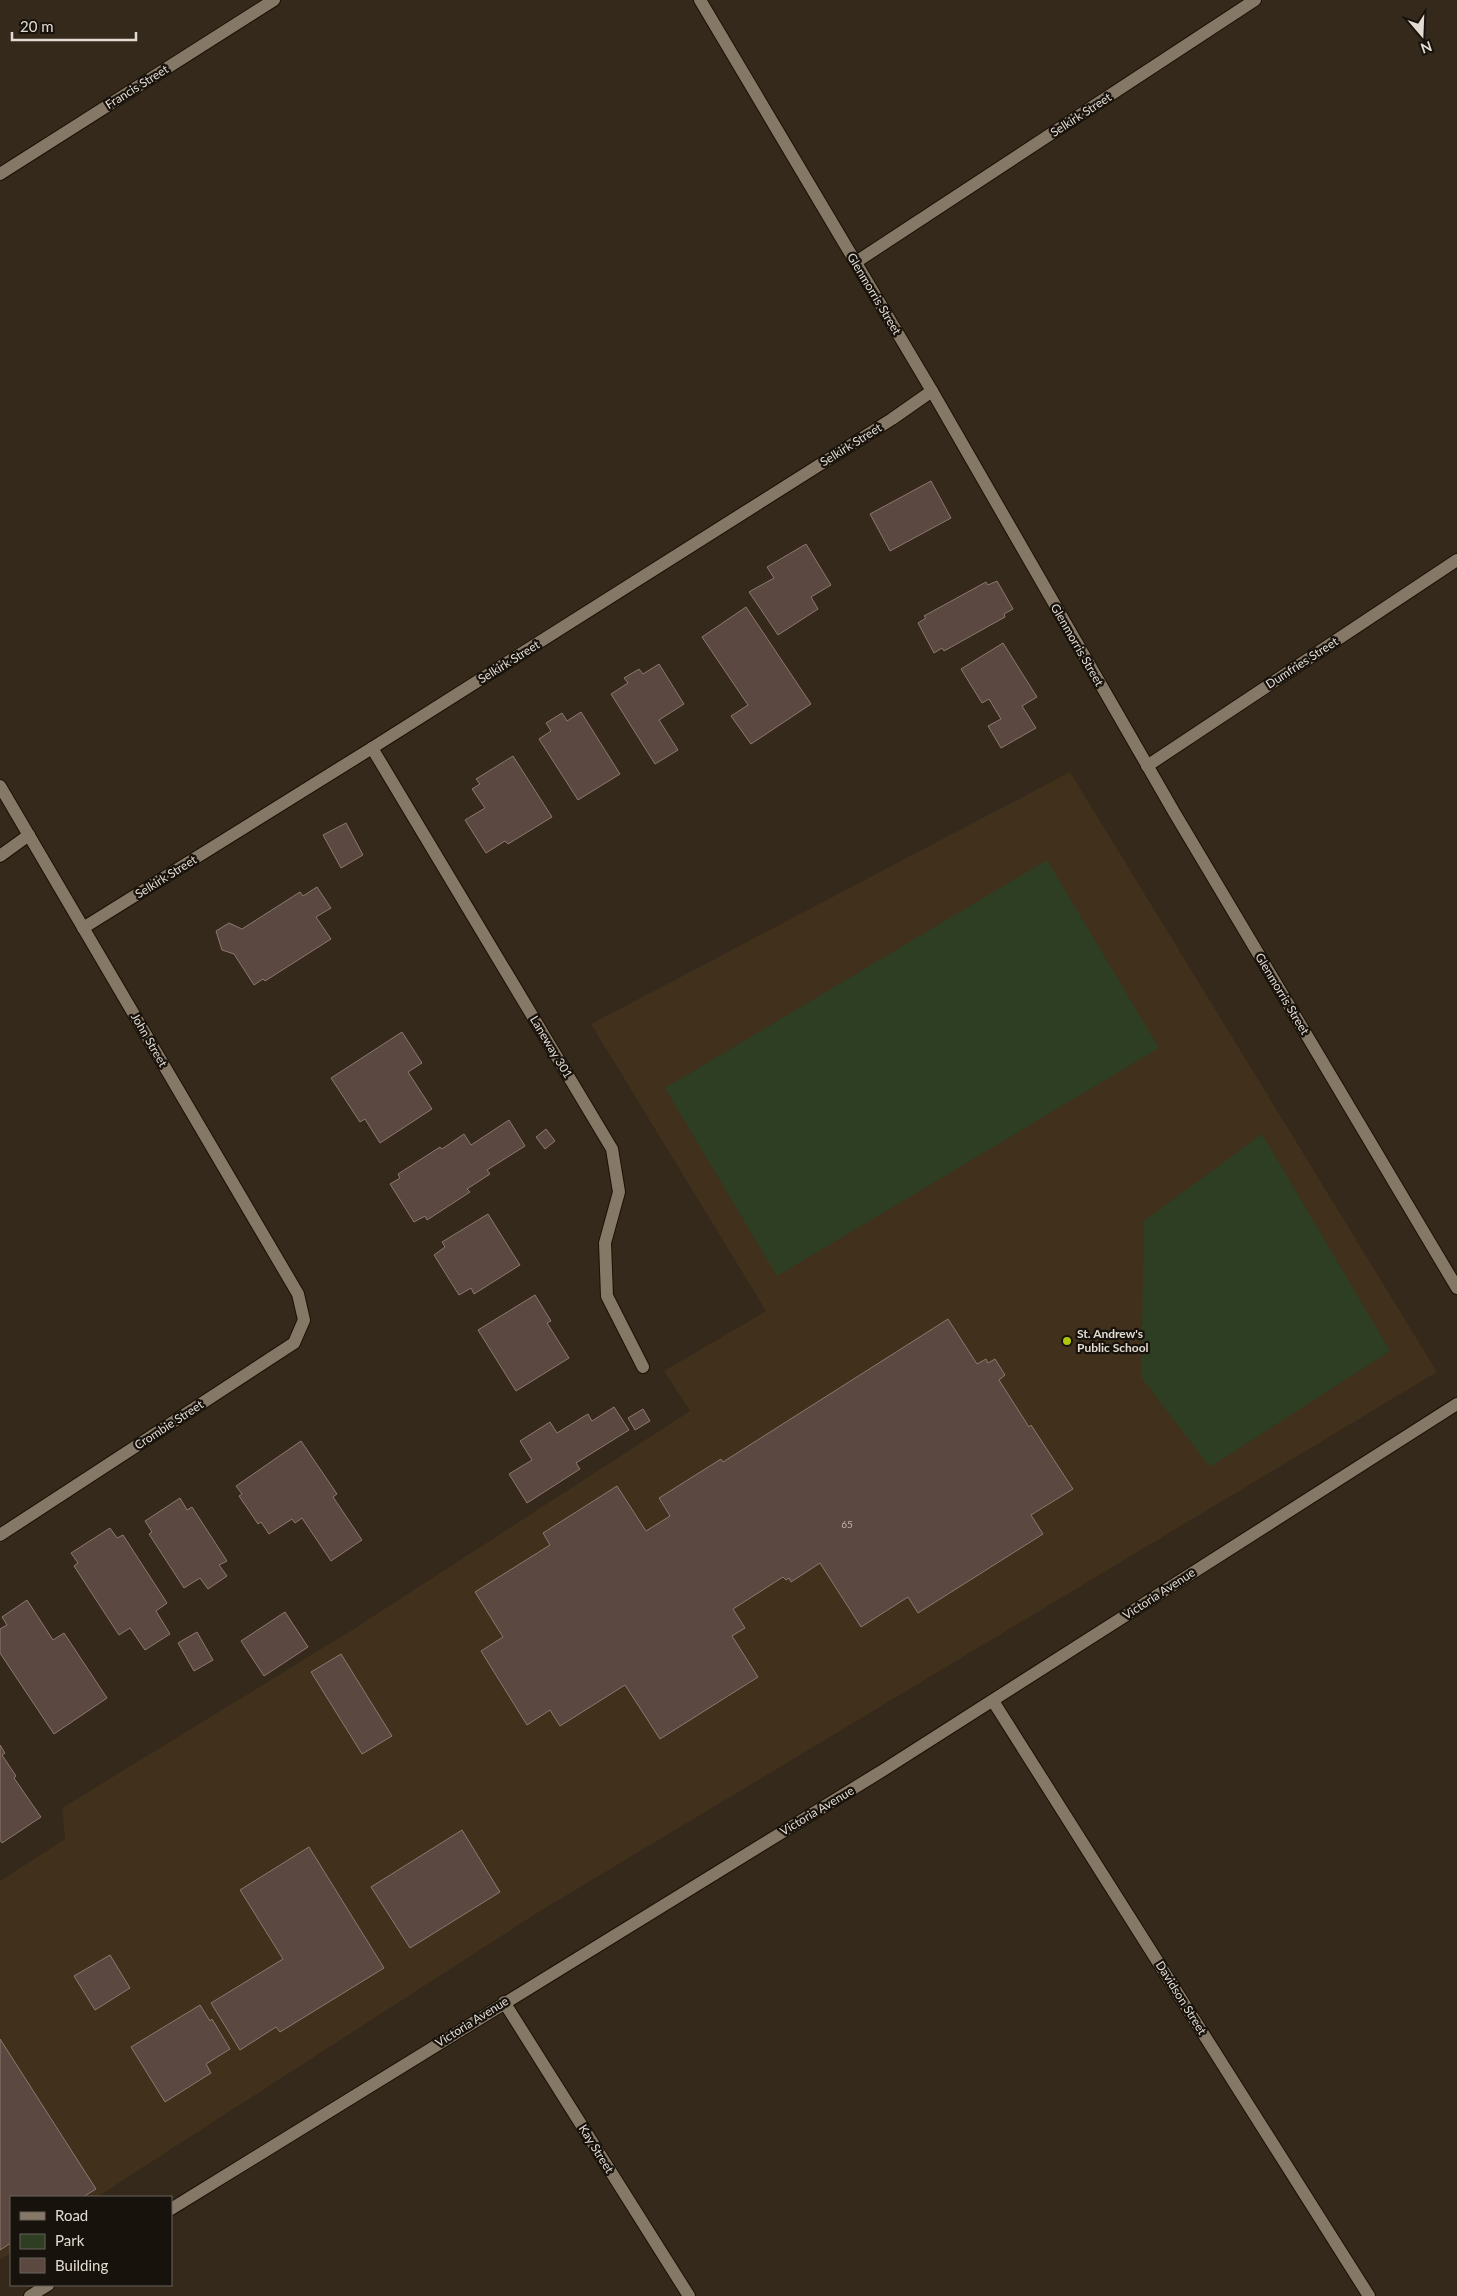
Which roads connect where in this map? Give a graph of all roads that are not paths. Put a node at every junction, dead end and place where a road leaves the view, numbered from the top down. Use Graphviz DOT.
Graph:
graph roads {
  1 [pos="274,0"];
  2 [pos="700,0"];
  3 [pos="1255,0"];
  4 [pos="0,174"];
  5 [pos="856,262"];
  6 [pos="932,391"];
  7 [pos="1457,560"];
  8 [pos="372,748"];
  9 [pos="1146,766"];
  10 [pos="0,786"];
  11 [pos="29,835"];
  12 [pos="0,856"];
  13 [pos="83,928"];
  14 [pos="1457,1288"];
  15 [pos="298,1294"];
  16 [pos="642,1368"];
  17 [pos="1457,1404"];
  18 [pos="0,1535"];
  19 [pos="993,1701"];
  20 [pos="504,2002"];
  21 [pos="172,2208"];
  22 [pos="46,2286"];
  23 [pos="33,2295"];
  24 [pos="689,2296"];
  25 [pos="1369,2296"];
  1 -- 4 [label="street, Francis Street"];
  2 -- 5 [label="street, Glenmorris Street"];
  3 -- 5 [label="street, Selkirk Street"];
  5 -- 6 [label="street, Glenmorris Street"];
  6 -- 8 [label="street, Selkirk Street"];
  6 -- 9 [label="street, Glenmorris Street"];
  7 -- 9 [label="street, Dumfries Street"];
  8 -- 13 [label="street, Selkirk Street"];
  8 -- 16 [label="street, Laneway 301"];
  9 -- 14 [label="street, Glenmorris Street"];
  10 -- 11 [label="street, John Street"];
  11 -- 12 [label="street"];
  11 -- 13 [label="street, John Street"];
  13 -- 15 [label="street, John Street"];
  15 -- 18 [label="street, Crombie Street"];
  17 -- 19 [label="street, Victoria Avenue"];
  19 -- 20 [label="street, Victoria Avenue"];
  19 -- 25 [label="street, Davidson Street"];
  20 -- 21 [label="street, Victoria Avenue"];
  20 -- 24 [label="street, Kay Street"];
  22 -- 23 [label="street"];
}
